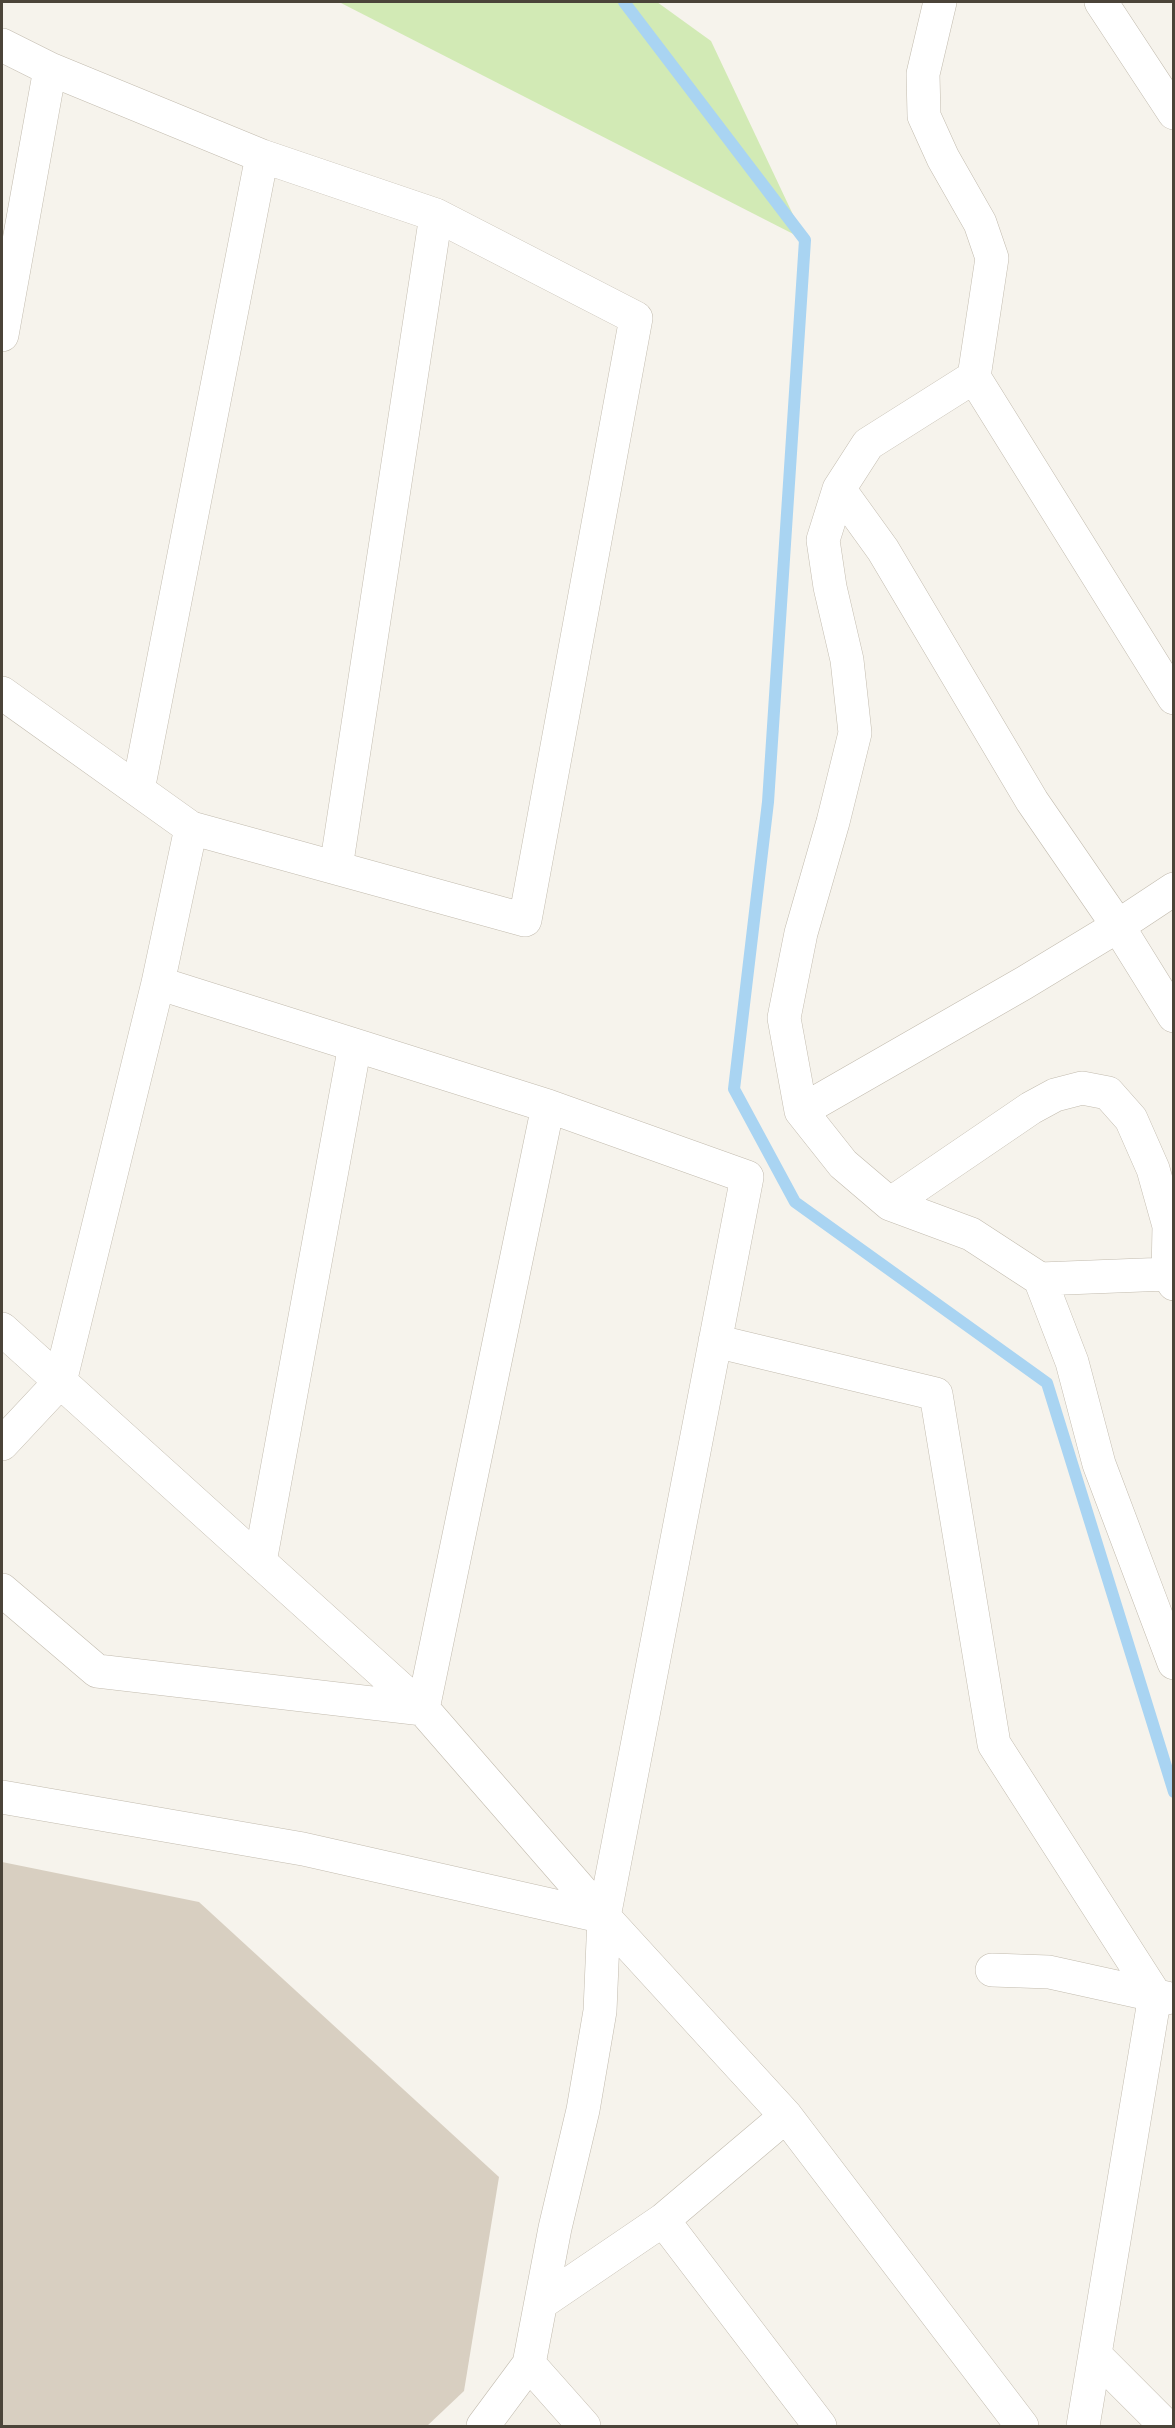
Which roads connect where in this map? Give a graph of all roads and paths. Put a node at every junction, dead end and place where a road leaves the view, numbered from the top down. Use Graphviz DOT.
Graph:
graph roads {
  1 [pos="940,2"];
  2 [pos="1101,2"];
  3 [pos="2,45"];
  4 [pos="50,69"];
  5 [pos="1173,112"];
  6 [pos="262,156"];
  7 [pos="436,215"];
  8 [pos="2,335"];
  9 [pos="974,377"];
  10 [pos="839,489"];
  11 [pos="2,693"];
  12 [pos="1173,698"];
  13 [pos="138,790"];
  14 [pos="191,828"];
  15 [pos="336,868"];
  16 [pos="1173,889"];
  17 [pos="1118,926"];
  18 [pos="158,983"];
  19 [pos="1173,1016"];
  20 [pos="355,1045"];
  21 [pos="548,1106"];
  22 [pos="801,1112"];
  23 [pos="890,1204"];
  24 [pos="1172,1277"];
  25 [pos="1040,1280"];
  26 [pos="2,1329"];
  27 [pos="715,1341"];
  28 [pos="60,1382"];
  29 [pos="2,1444"];
  30 [pos="260,1562"];
  31 [pos="2,1590"];
  32 [pos="1173,1663"];
  33 [pos="423,1709"];
  34 [pos="2,1797"];
  35 [pos="604,1917"];
  36 [pos="992,1970"];
  37 [pos="1164,1998"];
  38 [pos="786,2116"];
  39 [pos="663,2220"];
  40 [pos="541,2303"];
  41 [pos="1095,2355"];
  42 [pos="529,2364"];
  43 [pos="483,2427"];
  44 [pos="584,2427"];
  45 [pos="820,2427"];
  46 [pos="1022,2427"];
  47 [pos="1083,2427"];
  48 [pos="1166,2427"];
  1 -- 9 [label="street"];
  2 -- 5 [label="street"];
  3 -- 4 [label="street"];
  4 -- 6 [label="street"];
  4 -- 8 [label="street"];
  6 -- 7 [label="street"];
  6 -- 13 [label="street"];
  7 -- 15 [label="street"];
  7 -- 15 [label="street"];
  9 -- 10 [label="street"];
  9 -- 12 [label="street"];
  10 -- 17 [label="street"];
  10 -- 22 [label="street"];
  11 -- 13 [label="street"];
  13 -- 14 [label="street"];
  14 -- 15 [label="street"];
  14 -- 18 [label="street"];
  16 -- 17 [label="street"];
  17 -- 19 [label="street"];
  17 -- 22 [label="street"];
  18 -- 20 [label="street"];
  18 -- 28 [label="street"];
  20 -- 21 [label="street"];
  20 -- 30 [label="street"];
  21 -- 27 [label="street"];
  21 -- 33 [label="street"];
  22 -- 23 [label="street"];
  23 -- 24 [label="street"];
  23 -- 25 [label="street"];
  24 -- 25 [label="street"];
  25 -- 32 [label="street"];
  26 -- 28 [label="street"];
  27 -- 35 [label="street"];
  27 -- 37 [label="street"];
  28 -- 29 [label="street"];
  28 -- 30 [label="street"];
  30 -- 33 [label="street"];
  31 -- 33 [label="street"];
  33 -- 35 [label="street"];
  34 -- 35 [label="street"];
  35 -- 38 [label="street"];
  35 -- 40 [label="street"];
  36 -- 37 [label="street"];
  37 -- 41 [label="street"];
  38 -- 39 [label="street"];
  38 -- 46 [label="street"];
  39 -- 40 [label="street"];
  39 -- 45 [label="street"];
  40 -- 42 [label="street"];
  41 -- 47 [label="street"];
  41 -- 48 [label="street"];
  42 -- 43 [label="street"];
  42 -- 44 [label="street"];
}
